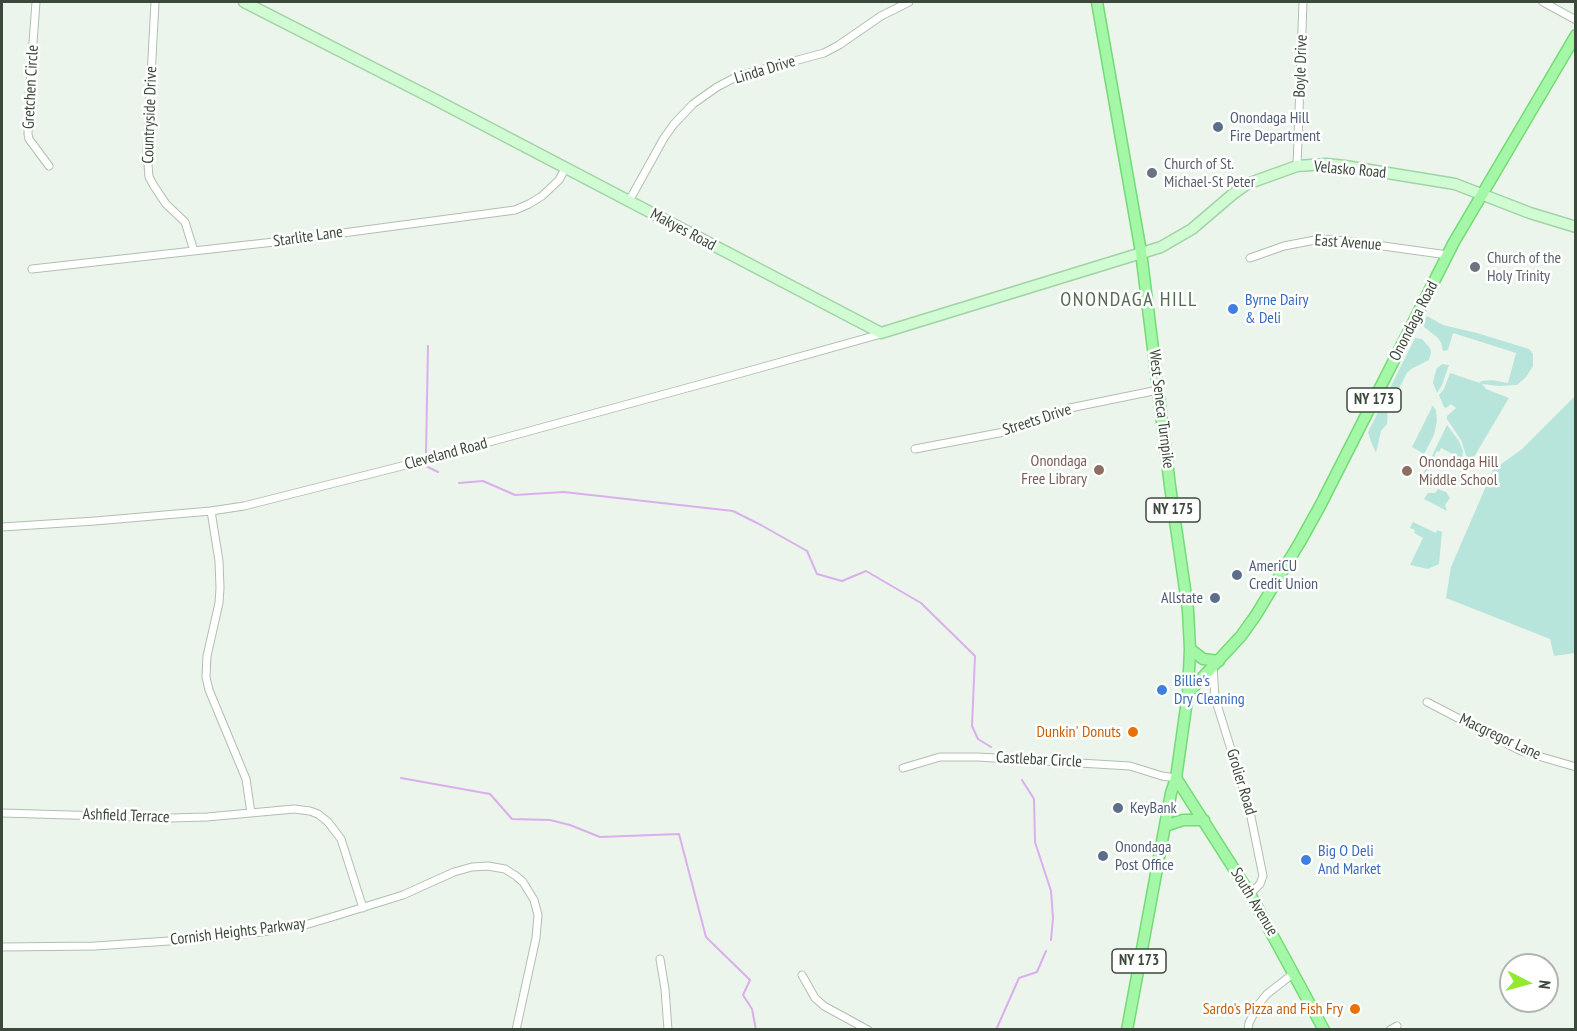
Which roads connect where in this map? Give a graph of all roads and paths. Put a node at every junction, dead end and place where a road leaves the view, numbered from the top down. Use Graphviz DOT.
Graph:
graph roads {
  1 [pos="36,2"];
  2 [pos="155,2"];
  3 [pos="244,2"];
  4 [pos="909,2"];
  5 [pos="1096,2"];
  6 [pos="1304,2"];
  7 [pos="1543,2"];
  8 [pos="1575,20"];
  9 [pos="1575,35"];
  10 [pos="49,166"];
  11 [pos="1297,166"];
  12 [pos="566,167"];
  13 [pos="1482,195"];
  14 [pos="629,201"];
  15 [pos="1575,227"];
  16 [pos="194,251"];
  17 [pos="1141,252"];
  18 [pos="1448,255"];
  19 [pos="1250,258"];
  20 [pos="32,269"];
  21 [pos="881,333"];
  22 [pos="1158,390"];
  23 [pos="915,449"];
  24 [pos="211,511"];
  25 [pos="2,527"];
  26 [pos="1190,649"];
  27 [pos="1216,664"];
  28 [pos="1188,693"];
  29 [pos="1427,702"];
  30 [pos="1575,767"];
  31 [pos="903,768"];
  32 [pos="1176,778"];
  33 [pos="2,813"];
  34 [pos="251,813"];
  35 [pos="1203,820"];
  36 [pos="1165,826"];
  37 [pos="1250,894"];
  38 [pos="363,908"];
  39 [pos="2,947"];
  40 [pos="660,959"];
  41 [pos="1294,973"];
  42 [pos="802,975"];
  43 [pos="516,1029"];
  44 [pos="668,1029"];
  45 [pos="868,1029"];
  46 [pos="1127,1029"];
  47 [pos="1248,1029"];
  48 [pos="1324,1029"];
  1 -- 10 [label="street, Gretchen Circle"];
  2 -- 16 [label="street, Countryside Drive"];
  3 -- 12 [label="street, Makyes Road"];
  4 -- 14 [label="street, Linda Drive"];
  5 -- 17 [label="main road, West Seneca Turnpike / NY 175"];
  6 -- 11 [label="street, Boyle Drive"];
  7 -- 8 [label="street"];
  9 -- 13 [label="main road, Onondaga Road / NY 173"];
  11 -- 13 [label="street, Velasko Road"];
  11 -- 17 [label="street, Velasko Road"];
  12 -- 14 [label="street, Makyes Road"];
  12 -- 16 [label="street, Starlite Lane"];
  13 -- 15 [label="street, Velasko Road"];
  13 -- 18 [label="main road, Onondaga Road / NY 173"];
  14 -- 21 [label="street, Makyes Road"];
  16 -- 20 [label="street, Starlite Lane"];
  17 -- 21 [label="street"];
  17 -- 22 [label="main road, West Seneca Turnpike / NY 175"];
  18 -- 19 [label="street, East Avenue"];
  18 -- 27 [label="main road, Onondaga Road / NY 173"];
  21 -- 24 [label="street, Cleveland Road"];
  22 -- 23 [label="street, Streets Drive"];
  22 -- 26 [label="main road, West Seneca Turnpike / NY 175"];
  24 -- 25 [label="street, Cleveland Road"];
  24 -- 34 [label="street"];
  26 -- 27 [label="main road"];
  26 -- 28 [label="main road, West Seneca Turnpike / NY 175"];
  27 -- 28 [label="main road, Onondaga Road / NY 173"];
  27 -- 37 [label="street, Grolier Road"];
  28 -- 32 [label="main road, West Seneca Turnpike / NY 173"];
  29 -- 30 [label="street, Macgregor Lane"];
  31 -- 32 [label="street, Castlebar Circle"];
  32 -- 35 [label="main road, South Avenue"];
  32 -- 36 [label="main road, West Seneca Turnpike / NY 173"];
  33 -- 34 [label="street, Ashfield Terrace"];
  34 -- 38 [label="street, Ashfield Terrace"];
  35 -- 36 [label="main road"];
  35 -- 37 [label="main road, South Avenue"];
  36 -- 46 [label="main road, West Seneca Turnpike / NY 173"];
  37 -- 41 [label="main road, South Avenue"];
  38 -- 39 [label="street, Cornish Heights Parkway"];
  38 -- 43 [label="street, Cornish Heights Parkway"];
  40 -- 44 [label="street"];
  41 -- 47 [label="street"];
  41 -- 48 [label="main road, South Avenue"];
  42 -- 45 [label="street"];
}
